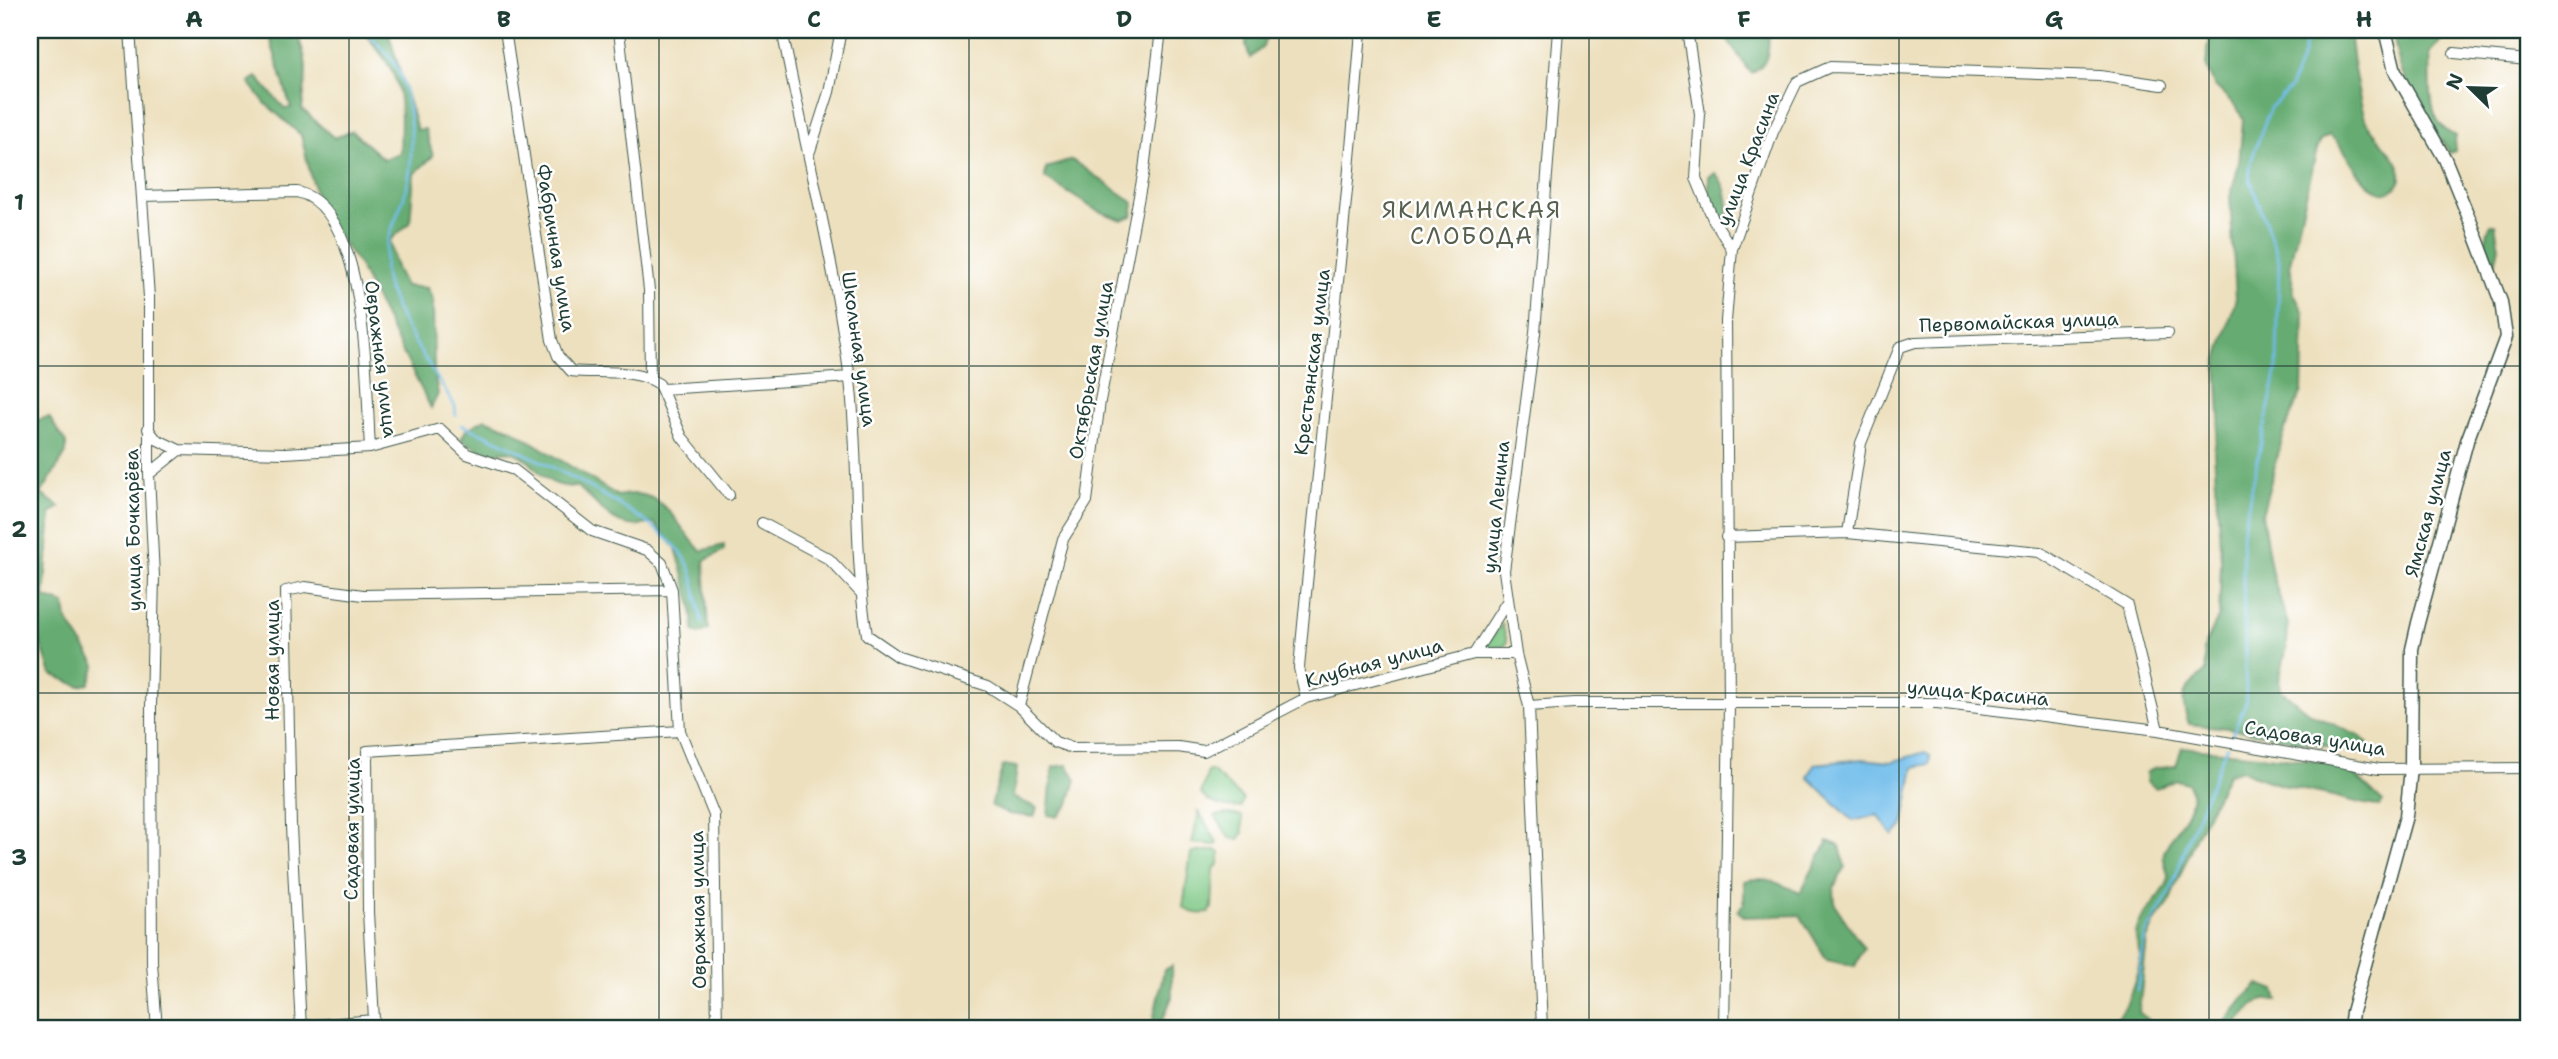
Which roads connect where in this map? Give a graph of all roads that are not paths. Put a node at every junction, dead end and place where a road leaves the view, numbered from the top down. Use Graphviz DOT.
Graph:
graph roads {
  1 [pos="130,30"];
  2 [pos="505,30"];
  3 [pos="782,30"];
  4 [pos="841,30"];
  5 [pos="1161,30"];
  6 [pos="1362,30"];
  7 [pos="1558,30"];
  8 [pos="1686,30"];
  9 [pos="2385,30"];
  10 [pos="619,31"];
  11 [pos="2454,53"];
  12 [pos="2528,60"];
  13 [pos="2162,85"];
  14 [pos="810,153"];
  15 [pos="143,196"];
  16 [pos="1732,249"];
  17 [pos="2168,333"];
  18 [pos="850,377"];
  19 [pos="649,379"];
  20 [pos="663,389"];
  21 [pos="148,429"];
  22 [pos="370,448"];
  23 [pos="179,450"];
  24 [pos="149,474"];
  25 [pos="729,495"];
  26 [pos="762,523"];
  27 [pos="1847,533"];
  28 [pos="1726,537"];
  29 [pos="672,590"];
  30 [pos="860,592"];
  31 [pos="1508,600"];
  32 [pos="867,635"];
  33 [pos="1474,654"];
  34 [pos="1516,654"];
  35 [pos="1306,698"];
  36 [pos="1728,704"];
  37 [pos="1019,706"];
  38 [pos="1529,706"];
  39 [pos="2158,730"];
  40 [pos="680,731"];
  41 [pos="2223,740"];
  42 [pos="2411,768"];
  43 [pos="2528,768"];
  44 [pos="301,1027"];
  45 [pos="157,1029"];
  46 [pos="717,1029"];
  47 [pos="1542,1029"];
  48 [pos="1724,1029"];
  49 [pos="2350,1029"];
  1 -- 15 [label="street, улица Бочкарёва"];
  2 -- 19 [label="street, Фабричная улица"];
  3 -- 14 [label="street, Школьная улица"];
  4 -- 14 [label="street, Школьная улица"];
  5 -- 37 [label="street, Октябрьская улица"];
  6 -- 35 [label="street, Крестьянская улица"];
  7 -- 31 [label="street, улица Ленина"];
  8 -- 16 [label="street, улица Красина"];
  9 -- 42 [label="street, Ямская улица"];
  10 -- 19 [label="street"];
  11 -- 12 [label="street"];
  13 -- 16 [label="street, улица Красина"];
  14 -- 18 [label="street, Школьная улица"];
  15 -- 21 [label="street, улица Бочкарёва"];
  15 -- 22 [label="street, Овражная улица"];
  16 -- 28 [label="street, улица Красина"];
  17 -- 27 [label="street, Первомайская улица"];
  18 -- 20 [label="street"];
  18 -- 30 [label="street, Школьная улица"];
  19 -- 20 [label="street, Фабричная улица"];
  20 -- 25 [label="street"];
  21 -- 23 [label="street"];
  21 -- 24 [label="street, улица Бочкарёва"];
  22 -- 23 [label="street"];
  22 -- 29 [label="street, Овражная улица"];
  23 -- 24 [label="street"];
  24 -- 45 [label="street, улица Бочкарёва"];
  26 -- 30 [label="street"];
  27 -- 28 [label="street"];
  27 -- 39 [label="street"];
  28 -- 36 [label="street, улица Красина"];
  29 -- 40 [label="street, Овражная улица"];
  29 -- 44 [label="street, Новая улица"];
  30 -- 32 [label="street, Школьная улица"];
  31 -- 33 [label="street, Клубная улица"];
  31 -- 34 [label="street, улица Ленина"];
  32 -- 37 [label="street, Клубная улица"];
  33 -- 34 [label="street, Клубная улица"];
  33 -- 35 [label="street, Клубная улица"];
  34 -- 38 [label="street, улица Ленина"];
  35 -- 37 [label="street, Клубная улица"];
  36 -- 38 [label="street, улица Красина"];
  36 -- 39 [label="street, улица Красина"];
  36 -- 48 [label="street, улица Красина"];
  38 -- 47 [label="street, улица Ленина"];
  39 -- 41 [label="street, улица Красина"];
  40 -- 44 [label="street, Садовая улица"];
  40 -- 46 [label="street, Овражная улица"];
  41 -- 42 [label="street, Садовая улица"];
  42 -- 43 [label="street, Садовая улица"];
  42 -- 49 [label="street, Ямская улица"];
}
